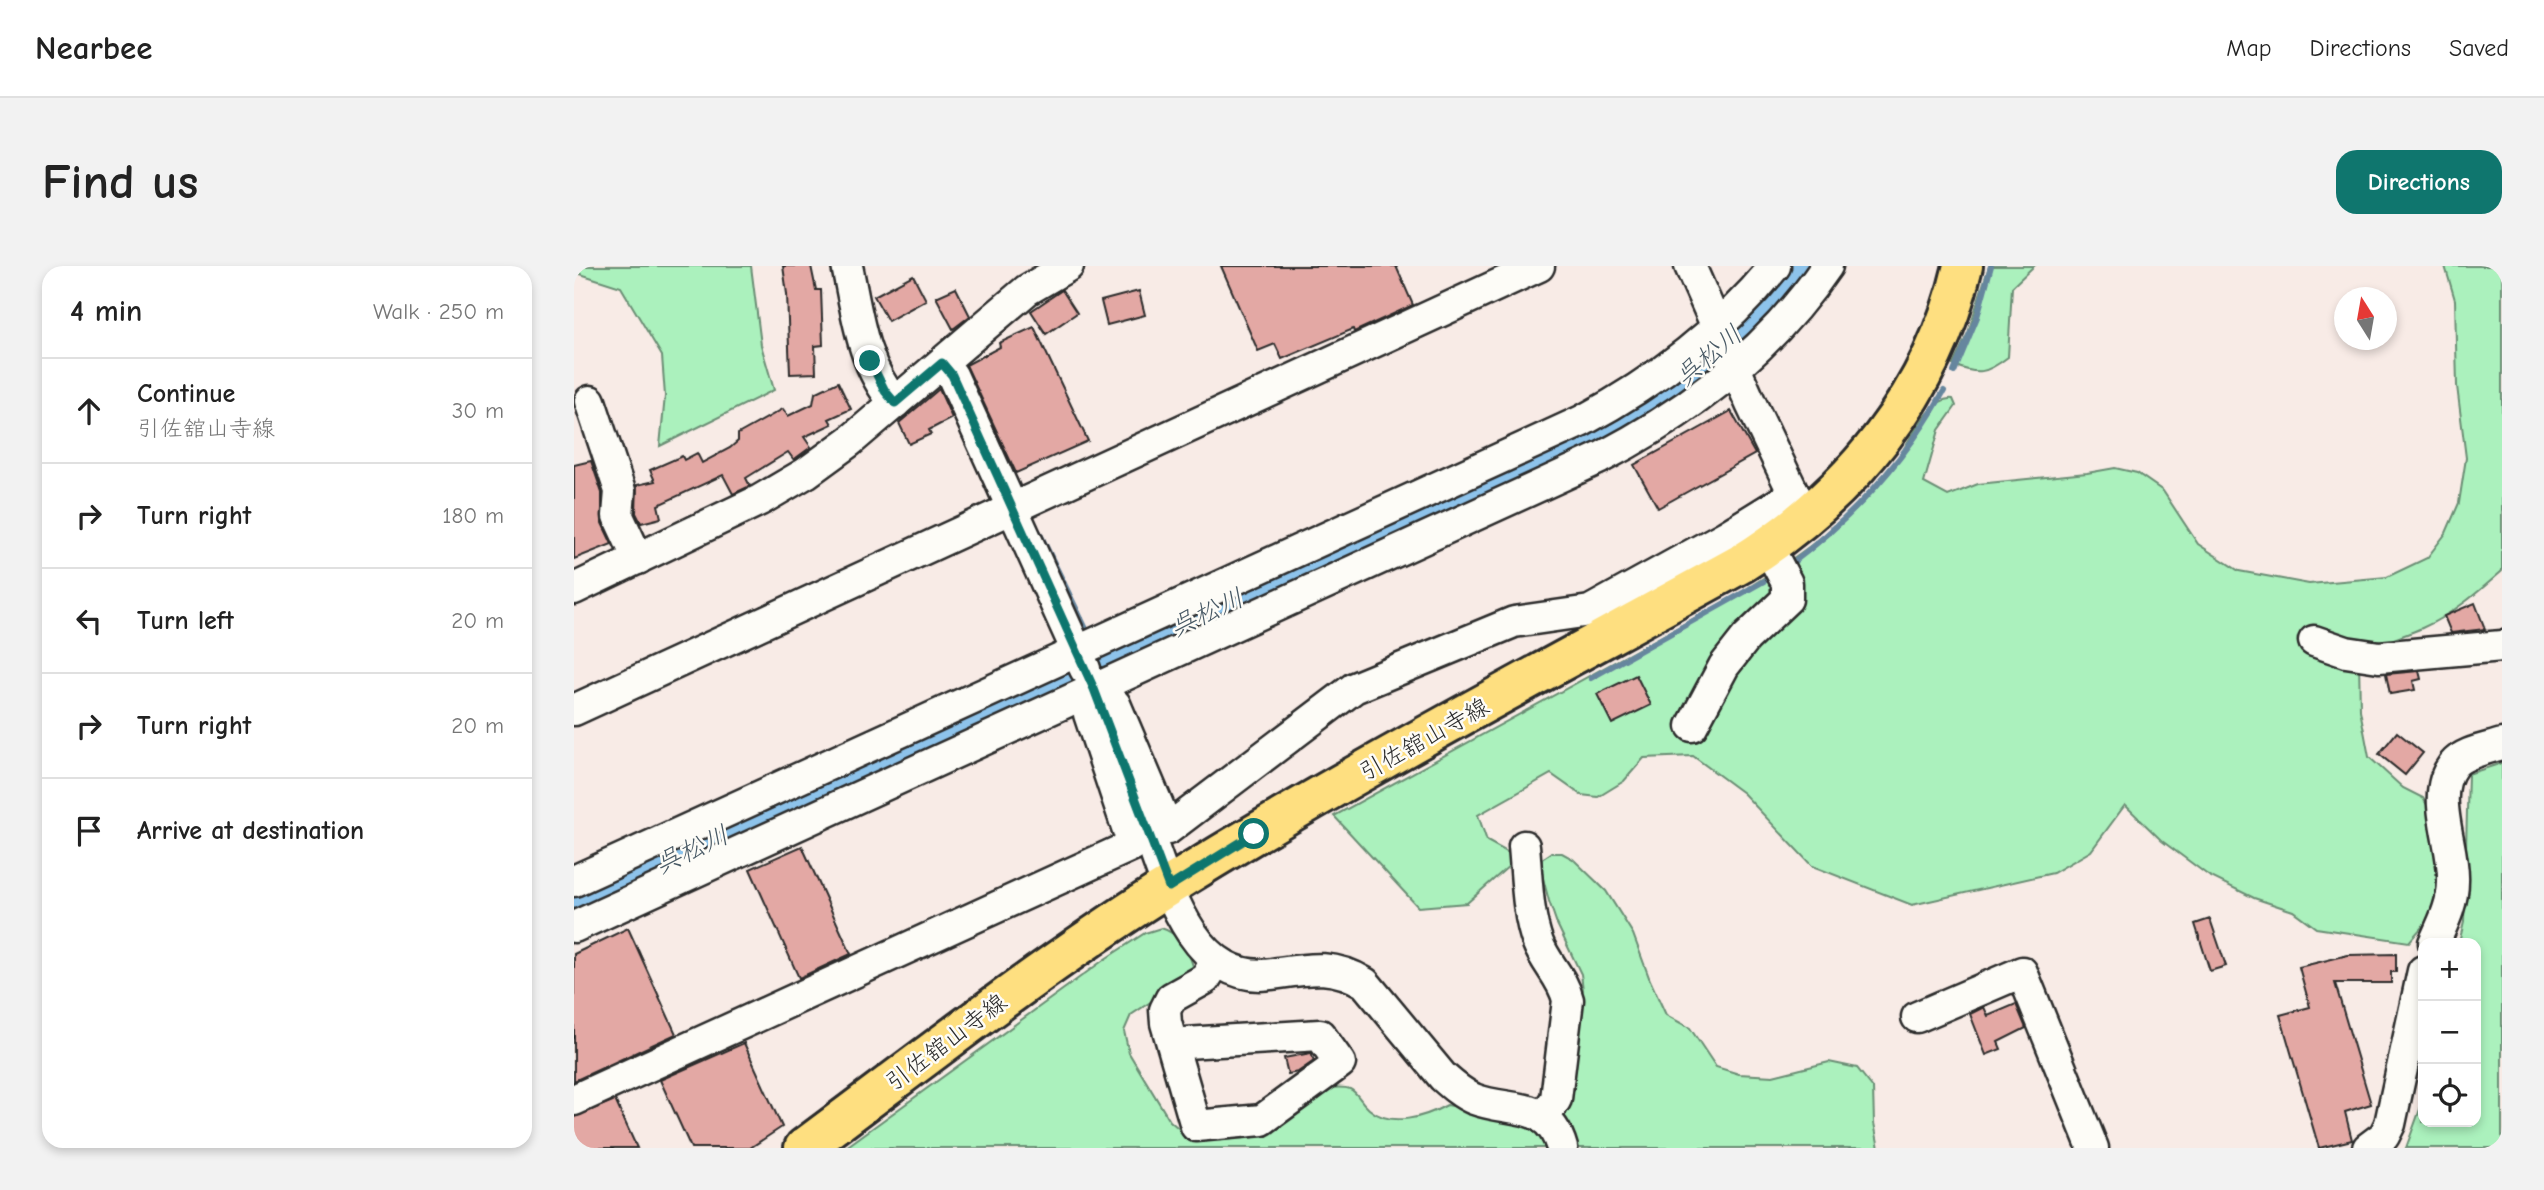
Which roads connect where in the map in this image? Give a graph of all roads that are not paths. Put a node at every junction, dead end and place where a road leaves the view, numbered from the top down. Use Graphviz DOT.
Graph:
graph roads {
  1 [pos="847,266"];
  2 [pos="1068,266"];
  3 [pos="1539,266"];
  4 [pos="1690,266"];
  5 [pos="1775,266"];
  6 [pos="1827,266"];
  7 [pos="1963,266"];
  8 [pos="1719,332"];
  9 [pos="942,363"];
  10 [pos="1734,365"];
  11 [pos="590,401"];
  12 [pos="895,403"];
  13 [pos="1802,505"];
  14 [pos="1013,508"];
  15 [pos="1768,547"];
  16 [pos="638,559"];
  17 [pos="574,589"];
  18 [pos="2314,641"];
  19 [pos="2502,646"];
  20 [pos="1078,653"];
  21 [pos="1096,694"];
  22 [pos="574,710"];
  23 [pos="1692,726"];
  24 [pos="2502,744"];
  25 [pos="1524,846"];
  26 [pos="574,881"];
  27 [pos="1169,887"];
  28 [pos="574,927"];
  29 [pos="2436,938"];
  30 [pos="1216,962"];
  31 [pos="2418,994"];
  32 [pos="1917,1017"];
  33 [pos="1173,1046"];
  34 [pos="574,1100"];
  35 [pos="1543,1118"];
  36 [pos="804,1148"];
  37 [pos="1562,1148"];
  38 [pos="2093,1148"];
  39 [pos="2368,1148"];
  1 -- 12 [label="street"];
  2 -- 9 [label="street"];
  3 -- 14 [label="street"];
  4 -- 8 [label="street"];
  5 -- 8 [label="street"];
  6 -- 10 [label="street"];
  7 -- 13 [label="main road, 引佐舘山寺線"];
  8 -- 10 [label="street"];
  8 -- 20 [label="street"];
  9 -- 12 [label="street"];
  9 -- 14 [label="street"];
  10 -- 13 [label="street"];
  10 -- 21 [label="street"];
  11 -- 16 [label="street"];
  12 -- 16 [label="street"];
  13 -- 15 [label="main road, 引佐舘山寺線"];
  13 -- 21 [label="street"];
  14 -- 20 [label="street"];
  14 -- 22 [label="street"];
  15 -- 23 [label="street"];
  15 -- 27 [label="main road, 引佐舘山寺線"];
  16 -- 17 [label="street"];
  18 -- 19 [label="street"];
  20 -- 21 [label="street"];
  20 -- 26 [label="street"];
  21 -- 27 [label="street"];
  21 -- 28 [label="street"];
  21 -- 34 [label="street"];
  24 -- 29 [label="street"];
  25 -- 35 [label="street"];
  27 -- 30 [label="street"];
  27 -- 36 [label="main road, 引佐舘山寺線"];
  30 -- 33 [label="street"];
  30 -- 35 [label="street"];
  31 -- 39 [label="street"];
  32 -- 38 [label="street"];
  33 -- 33 [label="street"];
  35 -- 37 [label="street"];
}
